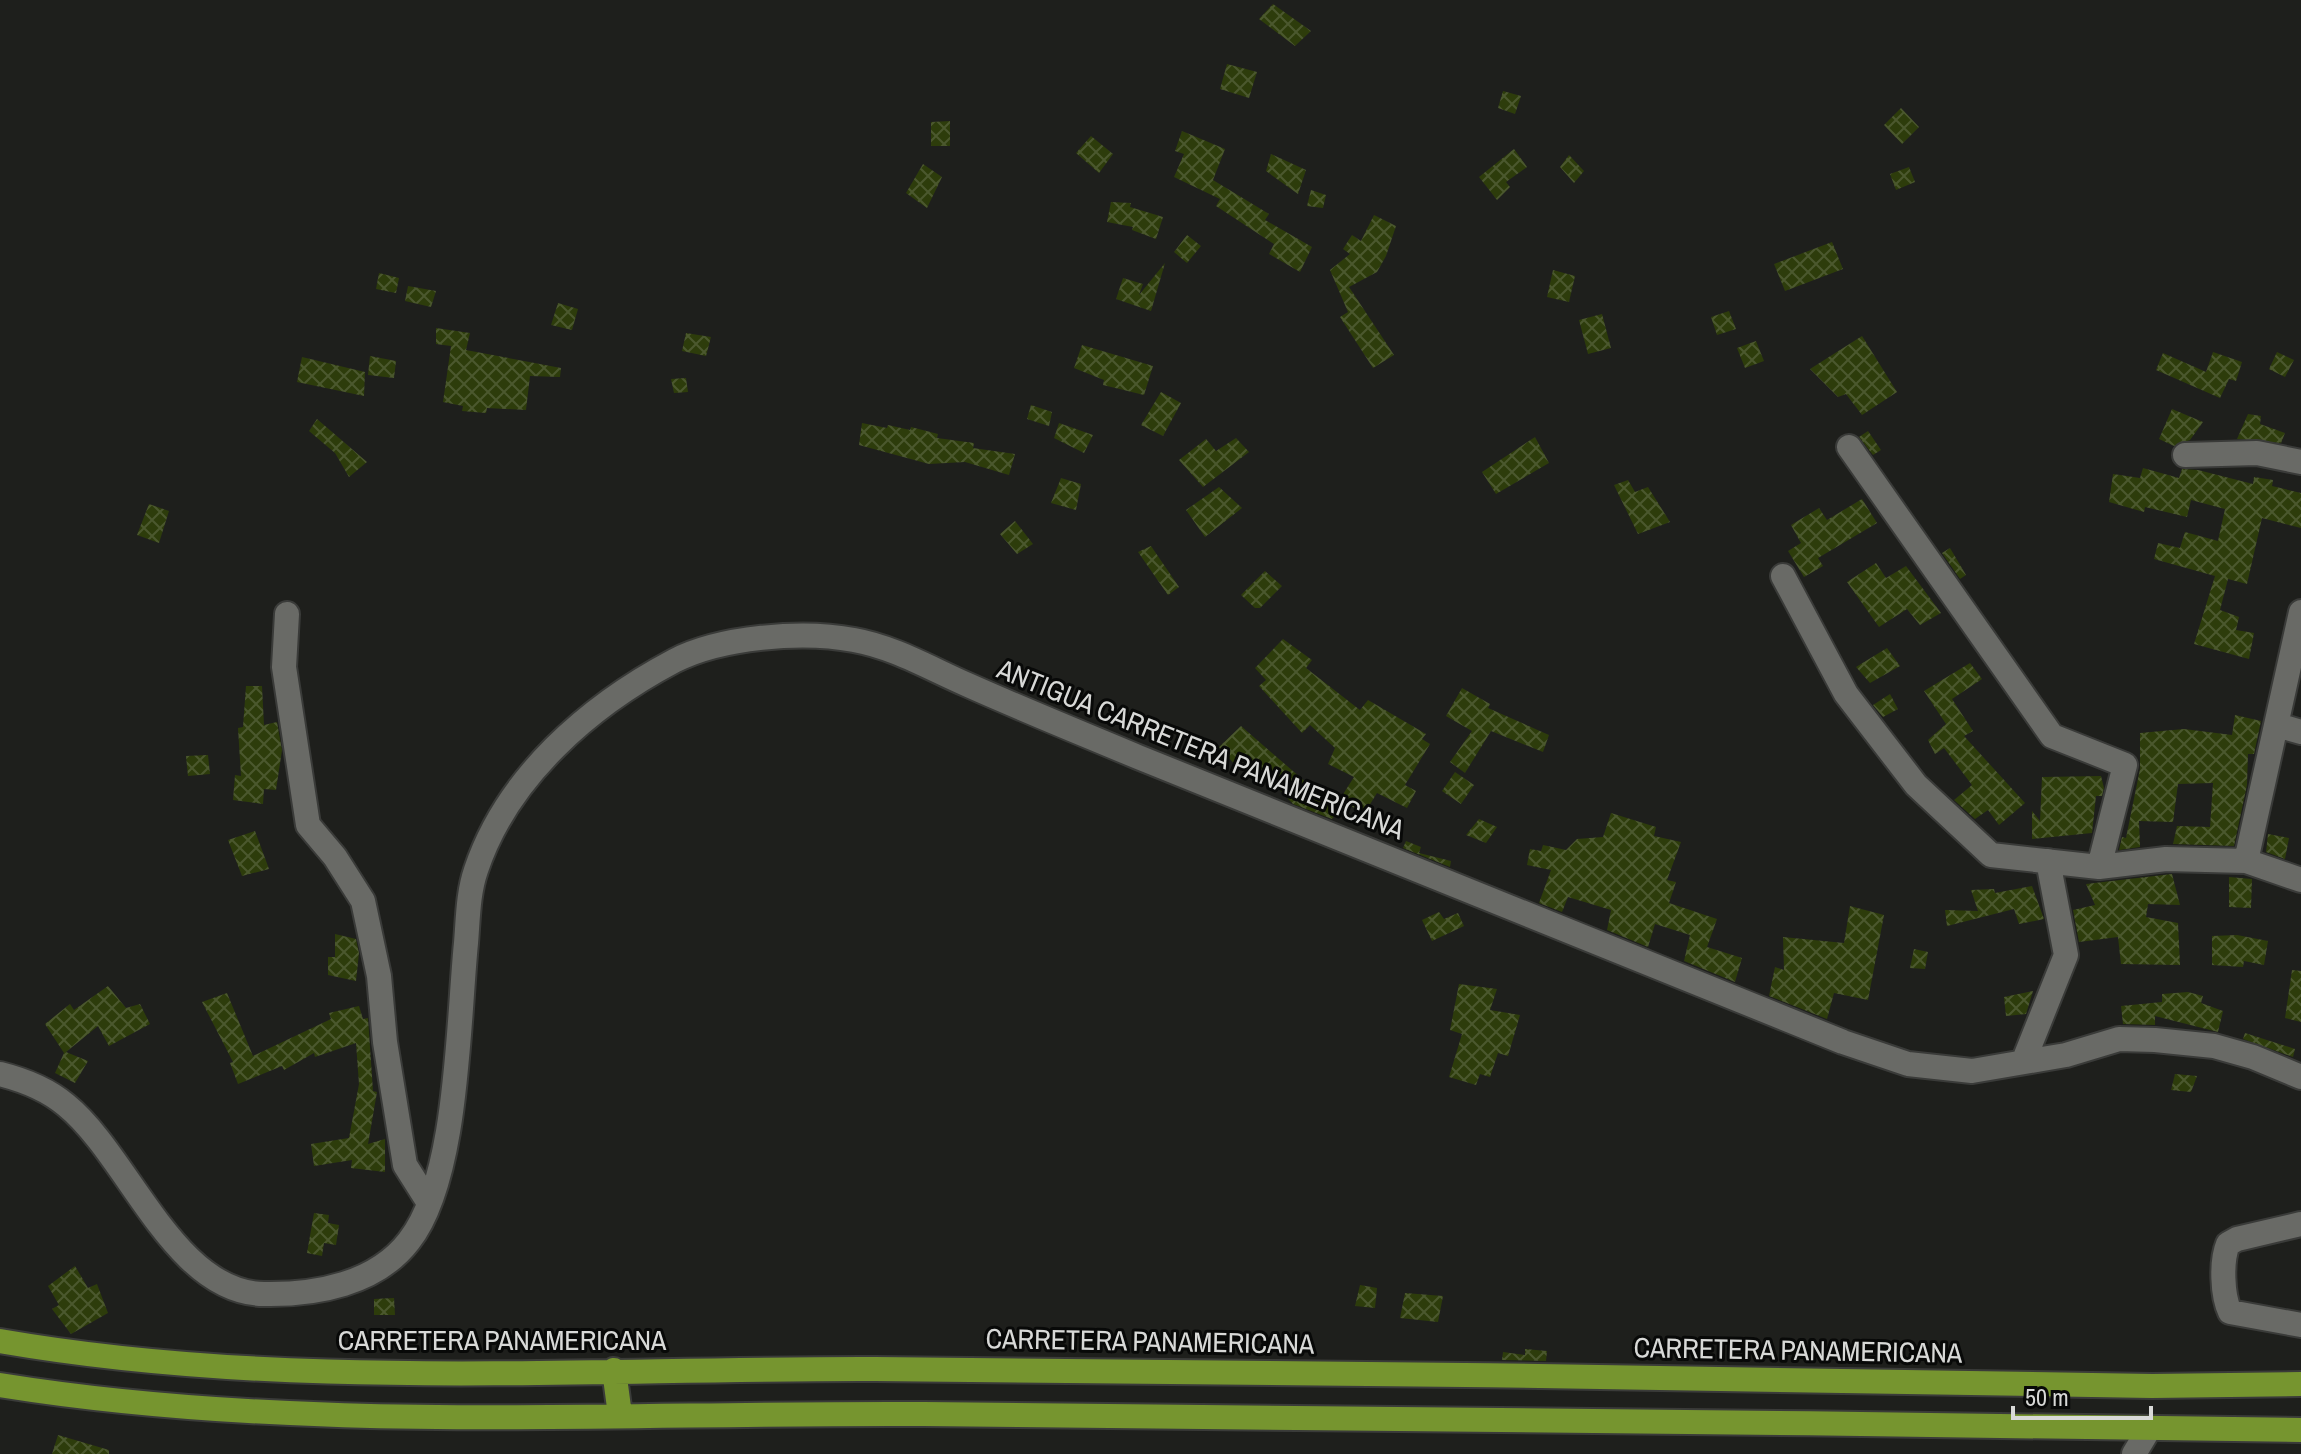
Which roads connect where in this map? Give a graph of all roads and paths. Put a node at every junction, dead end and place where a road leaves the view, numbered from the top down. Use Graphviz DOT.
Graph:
graph roads {
  1 [pos="1849,447"];
  2 [pos="2185,455"];
  3 [pos="2301,462"];
  4 [pos="1783,576"];
  5 [pos="2301,612"];
  6 [pos="287,614"];
  7 [pos="2277,725"];
  8 [pos="2301,732"];
  9 [pos="2048,861"];
  10 [pos="2246,861"];
  11 [pos="2099,867"];
  12 [pos="2301,880"];
  13 [pos="2024,1060"];
  14 [pos="0,1074"];
  15 [pos="2301,1077"];
  16 [pos="429,1203"];
  17 [pos="2301,1224"];
  18 [pos="2301,1325"];
  19 [pos="0,1341"];
  20 [pos="614,1370"];
  21 [pos="2301,1384"];
  22 [pos="0,1385"];
  23 [pos="620,1415"];
  24 [pos="2149,1429"];
  25 [pos="2301,1430"];
  26 [pos="2134,1454"];
  1 -- 11 [label="street"];
  2 -- 3 [label="street"];
  4 -- 9 [label="street"];
  5 -- 7 [label="street"];
  6 -- 16 [label="street"];
  7 -- 8 [label="street"];
  7 -- 10 [label="street"];
  9 -- 11 [label="street"];
  9 -- 13 [label="street"];
  10 -- 11 [label="street"];
  10 -- 12 [label="street"];
  13 -- 15 [label="street, ANTIGUA CARRETERA PANAMERICANA"];
  13 -- 16 [label="street, ANTIGUA CARRETERA PANAMERICANA"];
  14 -- 16 [label="street, ANTIGUA CARRETERA PANAMERICANA"];
  17 -- 18 [label="street"];
  19 -- 20 [label="highway, CARRETERA PANAMERICANA"];
  20 -- 21 [label="highway, CARRETERA PANAMERICANA"];
  20 -- 23 [label="highway"];
  22 -- 23 [label="highway"];
  23 -- 24 [label="highway"];
  24 -- 25 [label="highway"];
  24 -- 26 [label="street"];
}
